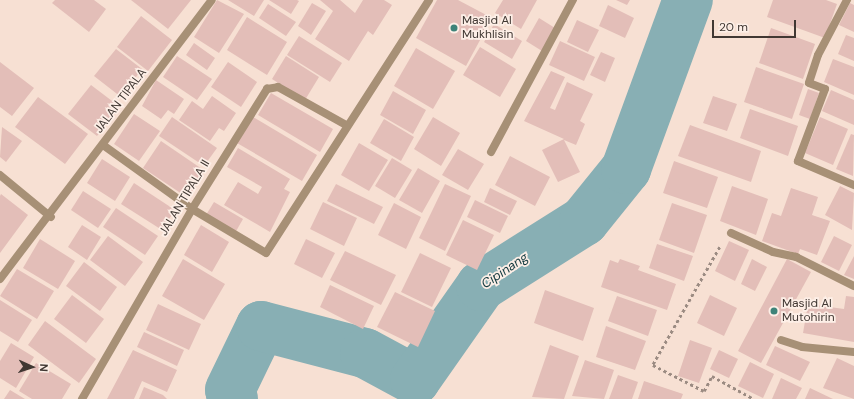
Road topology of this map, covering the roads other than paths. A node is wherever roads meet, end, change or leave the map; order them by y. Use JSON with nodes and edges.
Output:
{"nodes":[{"id":1,"x":212,"y":0,"type":"edge"},
{"id":2,"x":429,"y":0,"type":"edge"},
{"id":3,"x":574,"y":0,"type":"edge"},
{"id":4,"x":847,"y":0,"type":"edge"},
{"id":5,"x":346,"y":125,"type":"junction"},
{"id":6,"x":103,"y":145,"type":"junction"},
{"id":7,"x":491,"y":152,"type":"dead end"},
{"id":8,"x":0,"y":175,"type":"edge"},
{"id":9,"x":854,"y":185,"type":"edge"},
{"id":10,"x":192,"y":209,"type":"junction"},
{"id":11,"x":51,"y":217,"type":"junction"},
{"id":12,"x":731,"y":233,"type":"road end"},
{"id":13,"x":0,"y":279,"type":"edge"},
{"id":14,"x":854,"y":286,"type":"edge"},
{"id":15,"x":781,"y":340,"type":"dead end"},
{"id":16,"x":854,"y":352,"type":"edge"},
{"id":17,"x":82,"y":399,"type":"edge"}],
"edges":[{"from":1,"to":6,"type":"street","name":"JALAN TIPALA"},
{"from":2,"to":5,"type":"street"},
{"from":3,"to":7,"type":"street"},
{"from":4,"to":9,"type":"street"},
{"from":5,"to":10,"type":"street","name":"JALAN TIPALA II"},
{"from":5,"to":10,"type":"street"},
{"from":6,"to":10,"type":"street"},
{"from":6,"to":11,"type":"street","name":"JALAN TIPALA"},
{"from":8,"to":11,"type":"street"},
{"from":10,"to":17,"type":"street","name":"JALAN TIPALA II"},
{"from":11,"to":13,"type":"street","name":"JALAN TIPALA"},
{"from":12,"to":14,"type":"street"},
{"from":15,"to":16,"type":"street"}]}
